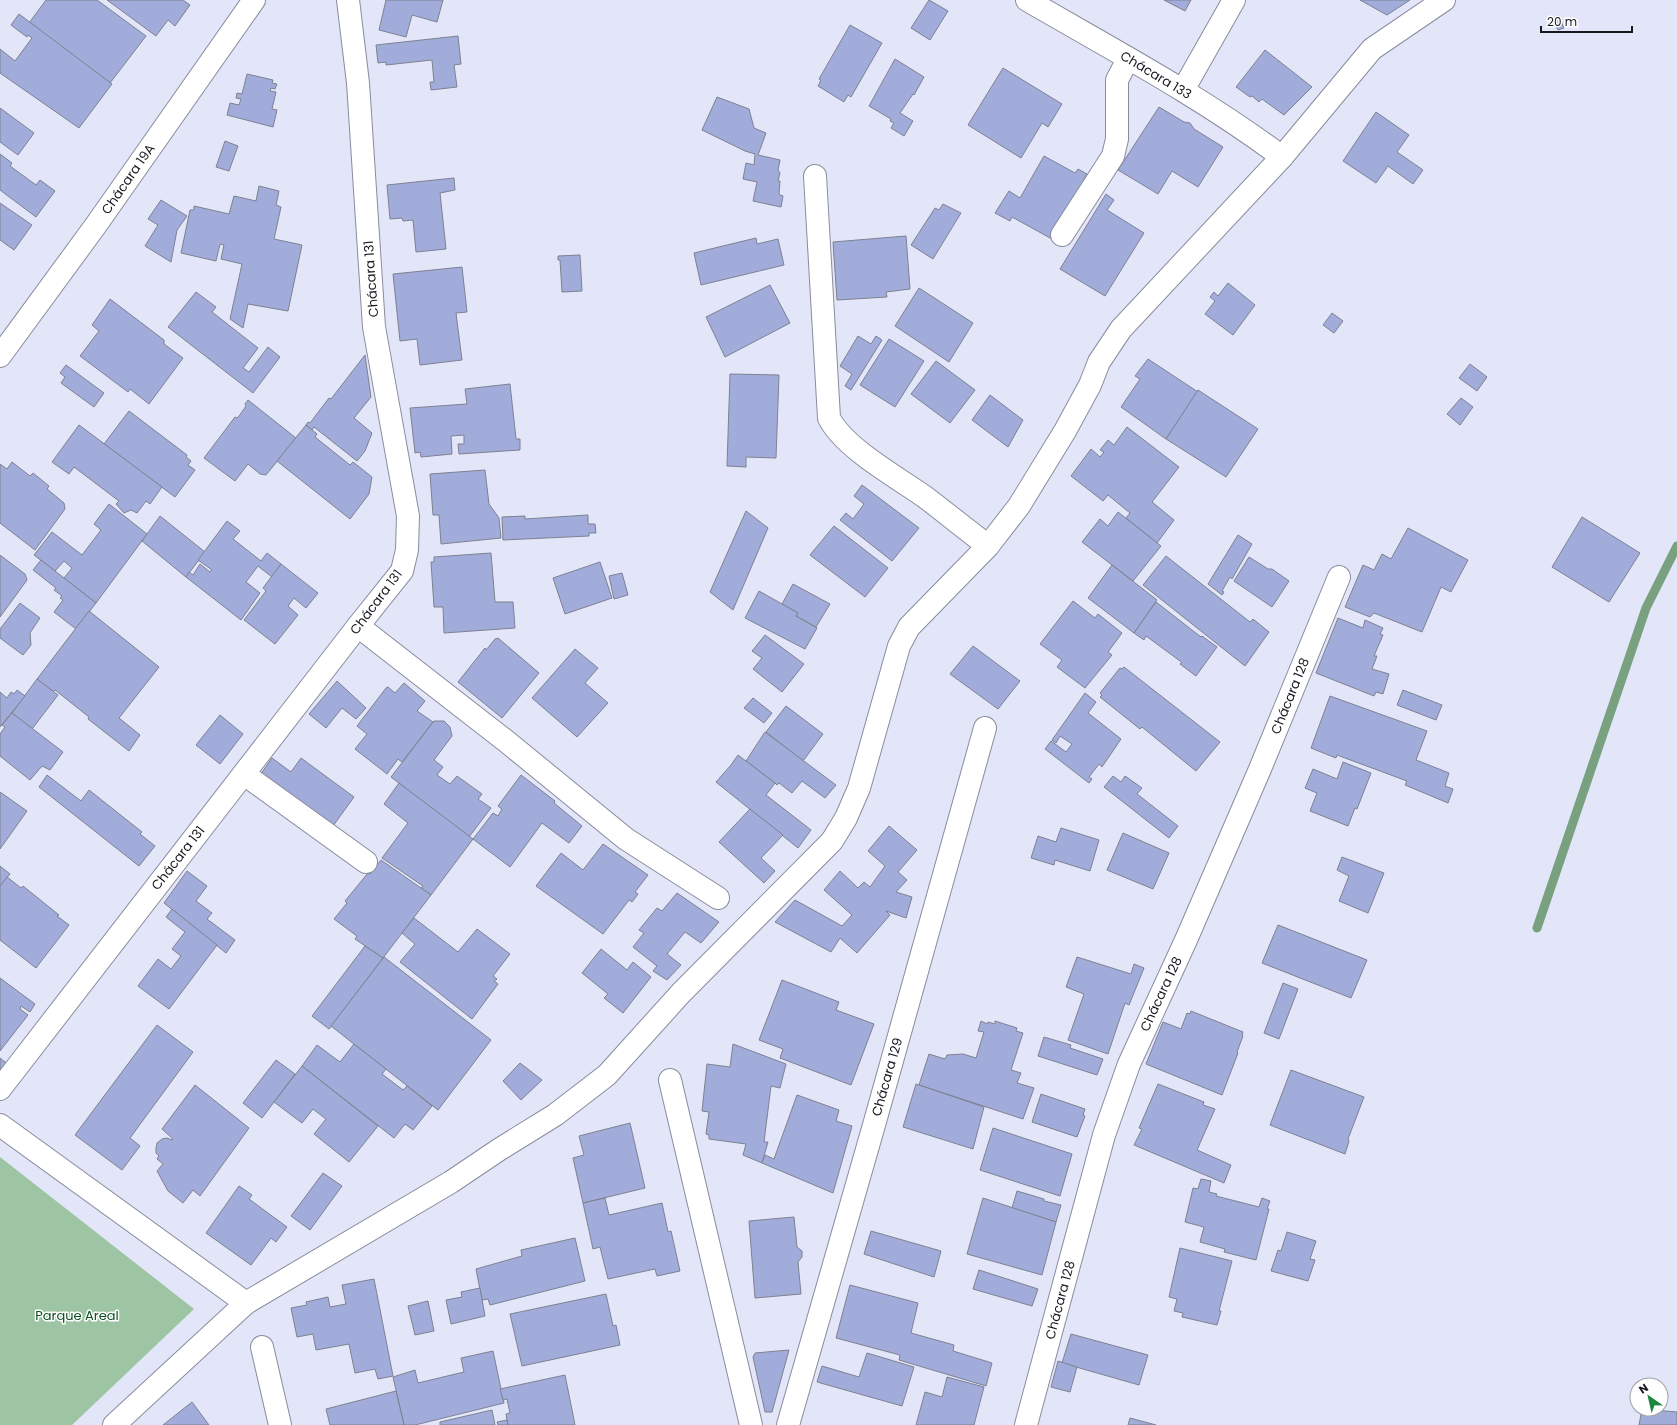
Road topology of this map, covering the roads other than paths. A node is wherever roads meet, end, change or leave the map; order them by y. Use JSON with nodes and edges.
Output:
{"nodes":[{"id":1,"x":254,"y":0,"type":"edge"},
{"id":2,"x":348,"y":0,"type":"edge"},
{"id":3,"x":1027,"y":0,"type":"edge"},
{"id":4,"x":1234,"y":0,"type":"edge"},
{"id":5,"x":1444,"y":0,"type":"edge"},
{"id":6,"x":1128,"y":59,"type":"junction"},
{"id":7,"x":1183,"y":90,"type":"junction"},
{"id":8,"x":1282,"y":157,"type":"junction"},
{"id":9,"x":815,"y":176,"type":"dead end"},
{"id":10,"x":1062,"y":235,"type":"dead end"},
{"id":11,"x":0,"y":356,"type":"edge"},
{"id":12,"x":988,"y":546,"type":"junction"},
{"id":13,"x":1339,"y":577,"type":"dead end"},
{"id":14,"x":358,"y":626,"type":"junction"},
{"id":15,"x":985,"y":728,"type":"dead end"},
{"id":16,"x":244,"y":774,"type":"junction"},
{"id":17,"x":366,"y":862,"type":"dead end"},
{"id":18,"x":718,"y":898,"type":"dead end"},
{"id":19,"x":670,"y":1080,"type":"dead end"},
{"id":20,"x":0,"y":1089,"type":"edge"},
{"id":21,"x":0,"y":1125,"type":"edge"},
{"id":22,"x":246,"y":1303,"type":"junction"},
{"id":23,"x":262,"y":1347,"type":"dead end"},
{"id":24,"x":114,"y":1425,"type":"edge"},
{"id":25,"x":280,"y":1425,"type":"edge"},
{"id":26,"x":751,"y":1425,"type":"edge"},
{"id":27,"x":788,"y":1425,"type":"edge"},
{"id":28,"x":1026,"y":1425,"type":"edge"}],
"edges":[{"from":1,"to":11,"type":"street","name":"Chácara 19A"},
{"from":2,"to":14,"type":"street","name":"Chácara 131"},
{"from":3,"to":6,"type":"street","name":"Chácara 133"},
{"from":4,"to":7,"type":"street"},
{"from":5,"to":8,"type":"street"},
{"from":6,"to":7,"type":"street","name":"Chácara 133"},
{"from":6,"to":10,"type":"street"},
{"from":7,"to":8,"type":"street","name":"Chácara 133"},
{"from":8,"to":12,"type":"street"},
{"from":9,"to":12,"type":"street"},
{"from":12,"to":22,"type":"street"},
{"from":13,"to":28,"type":"street","name":"Chácara 128"},
{"from":14,"to":16,"type":"street","name":"Chácara 131"},
{"from":14,"to":18,"type":"street"},
{"from":15,"to":27,"type":"street","name":"Chácara 129"},
{"from":16,"to":17,"type":"street"},
{"from":16,"to":20,"type":"street","name":"Chácara 131"},
{"from":19,"to":26,"type":"street"},
{"from":21,"to":22,"type":"street"},
{"from":22,"to":24,"type":"street"},
{"from":23,"to":25,"type":"street"}]}
